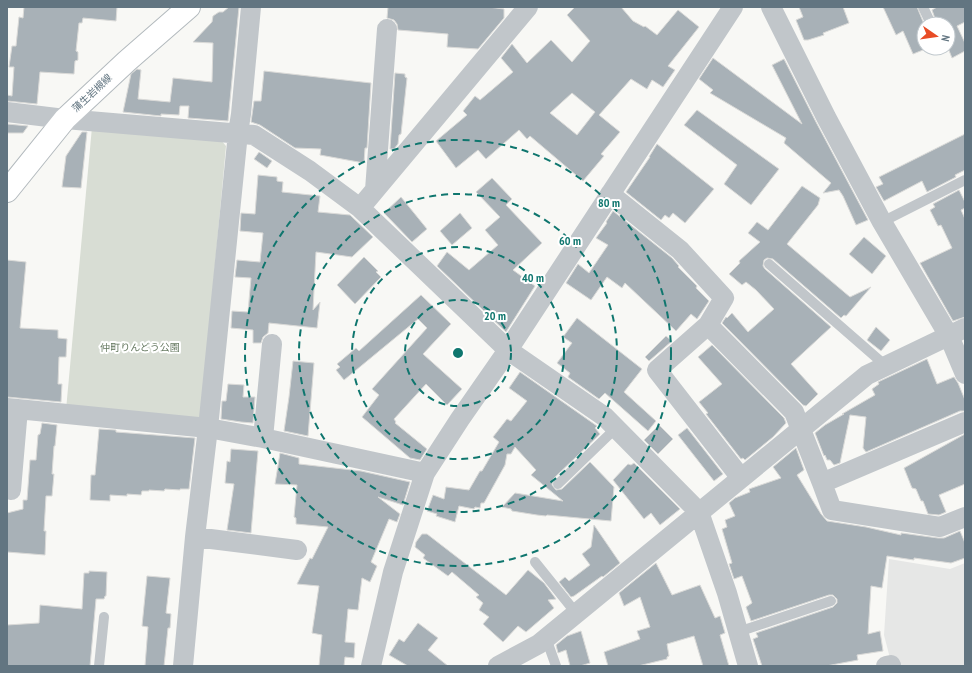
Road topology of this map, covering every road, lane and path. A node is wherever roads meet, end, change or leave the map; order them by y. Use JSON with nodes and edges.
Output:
{"nodes":[{"id":1,"x":189,"y":7,"type":"edge"},
{"id":2,"x":251,"y":7,"type":"edge"},
{"id":3,"x":528,"y":7,"type":"edge"},
{"id":4,"x":733,"y":7,"type":"edge"},
{"id":5,"x":770,"y":7,"type":"edge"},
{"id":6,"x":387,"y":29,"type":"dead end"},
{"id":7,"x":7,"y":112,"type":"edge"},
{"id":8,"x":65,"y":119,"type":"junction"},
{"id":9,"x":238,"y":133,"type":"junction"},
{"id":10,"x":965,"y":180,"type":"edge"},
{"id":11,"x":375,"y":190,"type":"junction"},
{"id":12,"x":7,"y":191,"type":"edge"},
{"id":13,"x":610,"y":194,"type":"junction"},
{"id":14,"x":360,"y":208,"type":"junction"},
{"id":15,"x":882,"y":222,"type":"junction"},
{"id":16,"x":769,"y":264,"type":"dead end"},
{"id":17,"x":708,"y":326,"type":"junction"},
{"id":18,"x":957,"y":332,"type":"edge"},
{"id":19,"x":272,"y":344,"type":"dead end"},
{"id":20,"x":508,"y":350,"type":"junction"},
{"id":21,"x":886,"y":366,"type":"junction"},
{"id":22,"x":965,"y":374,"type":"edge"},
{"id":23,"x":12,"y":408,"type":"edge"},
{"id":24,"x":965,"y":422,"type":"edge"},
{"id":25,"x":208,"y":428,"type":"junction"},
{"id":26,"x":616,"y":428,"type":"junction"},
{"id":27,"x":800,"y":429,"type":"junction"},
{"id":28,"x":263,"y":438,"type":"junction"},
{"id":29,"x":425,"y":473,"type":"junction"},
{"id":30,"x":741,"y":478,"type":"junction"},
{"id":31,"x":822,"y":482,"type":"junction"},
{"id":32,"x":558,"y":484,"type":"dead end"},
{"id":33,"x":12,"y":490,"type":"dead end"},
{"id":34,"x":699,"y":512,"type":"junction"},
{"id":35,"x":965,"y":517,"type":"edge"},
{"id":36,"x":195,"y":537,"type":"junction"},
{"id":37,"x":297,"y":550,"type":"dead end"},
{"id":38,"x":535,"y":562,"type":"dead end"},
{"id":39,"x":831,"y":602,"type":"dead end"},
{"id":40,"x":576,"y":613,"type":"junction"},
{"id":41,"x":104,"y":617,"type":"dead end"},
{"id":42,"x":738,"y":632,"type":"junction"},
{"id":43,"x":546,"y":638,"type":"junction"},
{"id":44,"x":99,"y":666,"type":"edge"},
{"id":45,"x":183,"y":666,"type":"edge"},
{"id":46,"x":371,"y":666,"type":"edge"},
{"id":47,"x":498,"y":666,"type":"edge"},
{"id":48,"x":556,"y":666,"type":"edge"},
{"id":49,"x":748,"y":666,"type":"edge"}],
"edges":[{"from":1,"to":8,"type":"main road","name":"蒲生岩槻線"},
{"from":2,"to":9,"type":"street"},
{"from":3,"to":11,"type":"street"},
{"from":4,"to":13,"type":"street"},
{"from":5,"to":15,"type":"street"},
{"from":6,"to":11,"type":"street"},
{"from":7,"to":8,"type":"street"},
{"from":8,"to":9,"type":"street"},
{"from":8,"to":12,"type":"main road","name":"蒲生岩槻線"},
{"from":9,"to":14,"type":"street"},
{"from":9,"to":25,"type":"street"},
{"from":10,"to":15,"type":"lane"},
{"from":11,"to":14,"type":"street"},
{"from":13,"to":17,"type":"street"},
{"from":13,"to":20,"type":"street"},
{"from":14,"to":20,"type":"street"},
{"from":15,"to":18,"type":"street"},
{"from":16,"to":21,"type":"lane"},
{"from":17,"to":27,"type":"street"},
{"from":17,"to":30,"type":"street"},
{"from":18,"to":21,"type":"street"},
{"from":18,"to":22,"type":"street"},
{"from":19,"to":28,"type":"street"},
{"from":20,"to":26,"type":"street"},
{"from":20,"to":29,"type":"street"},
{"from":21,"to":27,"type":"street"},
{"from":23,"to":25,"type":"street"},
{"from":23,"to":33,"type":"street"},
{"from":24,"to":31,"type":"street"},
{"from":25,"to":28,"type":"street"},
{"from":25,"to":36,"type":"street"},
{"from":26,"to":32,"type":"lane"},
{"from":26,"to":34,"type":"street"},
{"from":27,"to":30,"type":"street"},
{"from":27,"to":31,"type":"street"},
{"from":28,"to":29,"type":"street"},
{"from":29,"to":46,"type":"street"},
{"from":30,"to":34,"type":"street"},
{"from":31,"to":35,"type":"street"},
{"from":34,"to":40,"type":"street"},
{"from":34,"to":42,"type":"street"},
{"from":36,"to":37,"type":"street"},
{"from":36,"to":45,"type":"street"},
{"from":38,"to":40,"type":"lane"},
{"from":39,"to":42,"type":"lane"},
{"from":40,"to":43,"type":"street"},
{"from":41,"to":44,"type":"lane"},
{"from":42,"to":49,"type":"street"},
{"from":43,"to":47,"type":"street"},
{"from":43,"to":48,"type":"lane"}]}
